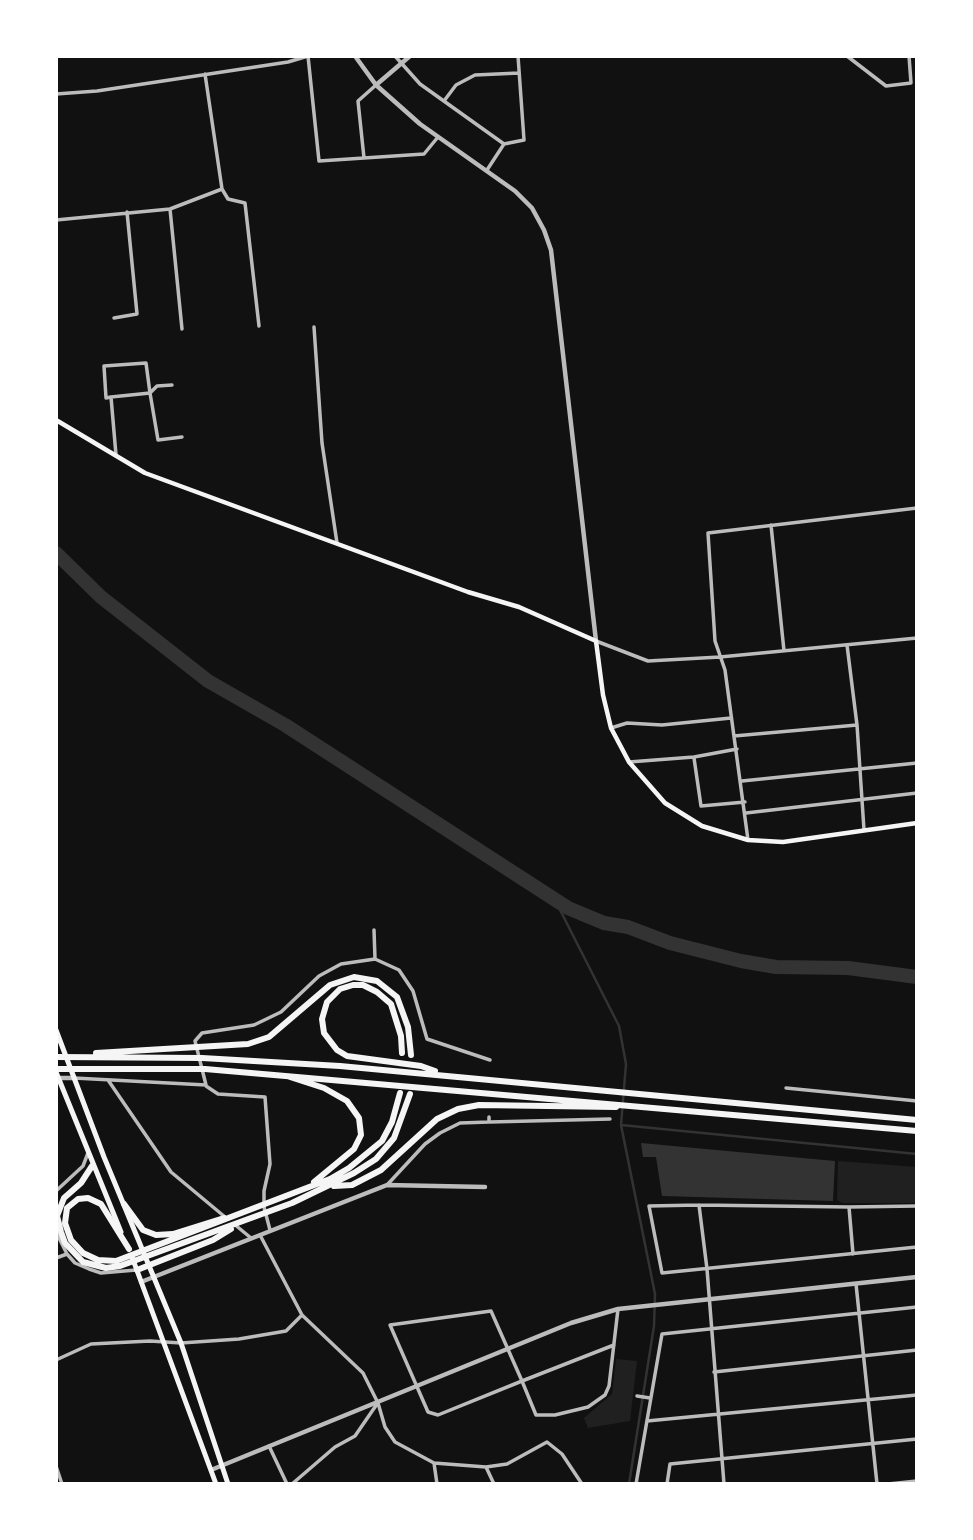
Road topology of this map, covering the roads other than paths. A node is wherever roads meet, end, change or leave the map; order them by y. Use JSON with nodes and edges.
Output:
{"nodes":[{"id":1,"x":288,"y":56,"type":"edge"},
{"id":2,"x":308,"y":56,"type":"edge"},
{"id":3,"x":355,"y":56,"type":"edge"},
{"id":4,"x":395,"y":56,"type":"edge"},
{"id":5,"x":410,"y":56,"type":"edge"},
{"id":6,"x":518,"y":56,"type":"edge"},
{"id":7,"x":847,"y":56,"type":"edge"},
{"id":8,"x":909,"y":56,"type":"edge"},
{"id":9,"x":288,"y":62,"type":"junction"},
{"id":10,"x":401,"y":63,"type":"junction"},
{"id":11,"x":519,"y":73,"type":"junction"},
{"id":12,"x":205,"y":74,"type":"junction"},
{"id":13,"x":376,"y":85,"type":"junction"},
{"id":14,"x":56,"y":94,"type":"edge"},
{"id":15,"x":444,"y":101,"type":"junction"},
{"id":16,"x":438,"y":136,"type":"junction"},
{"id":17,"x":504,"y":144,"type":"junction"},
{"id":18,"x":364,"y":158,"type":"junction"},
{"id":19,"x":486,"y":170,"type":"junction"},
{"id":20,"x":222,"y":188,"type":"junction"},
{"id":21,"x":170,"y":209,"type":"junction"},
{"id":22,"x":127,"y":212,"type":"junction"},
{"id":23,"x":56,"y":220,"type":"edge"},
{"id":24,"x":114,"y":318,"type":"dead end"},
{"id":25,"x":259,"y":326,"type":"dead end"},
{"id":26,"x":314,"y":327,"type":"dead end"},
{"id":27,"x":182,"y":329,"type":"dead end"},
{"id":28,"x":172,"y":385,"type":"dead end"},
{"id":29,"x":917,"y":387,"type":"edge"},
{"id":30,"x":150,"y":393,"type":"junction"},
{"id":31,"x":111,"y":397,"type":"junction"},
{"id":32,"x":917,"y":408,"type":"edge"},
{"id":33,"x":56,"y":420,"type":"edge"},
{"id":34,"x":182,"y":437,"type":"dead end"},
{"id":35,"x":116,"y":457,"type":"junction"},
{"id":36,"x":917,"y":508,"type":"edge"},
{"id":37,"x":771,"y":525,"type":"junction"},
{"id":38,"x":337,"y":543,"type":"junction"},
{"id":39,"x":917,"y":638,"type":"edge"},
{"id":40,"x":596,"y":641,"type":"junction"},
{"id":41,"x":847,"y":645,"type":"junction"},
{"id":42,"x":784,"y":651,"type":"junction"},
{"id":43,"x":720,"y":657,"type":"junction"},
{"id":44,"x":731,"y":718,"type":"junction"},
{"id":45,"x":857,"y":725,"type":"junction"},
{"id":46,"x":611,"y":729,"type":"junction"},
{"id":47,"x":734,"y":736,"type":"junction"},
{"id":48,"x":737,"y":749,"type":"junction"},
{"id":49,"x":694,"y":757,"type":"junction"},
{"id":50,"x":629,"y":762,"type":"junction"},
{"id":51,"x":917,"y":763,"type":"edge"},
{"id":52,"x":860,"y":769,"type":"junction"},
{"id":53,"x":742,"y":781,"type":"junction"},
{"id":54,"x":917,"y":793,"type":"edge"},
{"id":55,"x":861,"y":800,"type":"junction"},
{"id":56,"x":744,"y":802,"type":"junction"},
{"id":57,"x":746,"y":813,"type":"junction"},
{"id":58,"x":917,"y":823,"type":"edge"},
{"id":59,"x":864,"y":832,"type":"junction"},
{"id":60,"x":748,"y":840,"type":"junction"},
{"id":61,"x":374,"y":930,"type":"dead end"},
{"id":62,"x":375,"y":959,"type":"junction"},
{"id":63,"x":56,"y":1030,"type":"edge"},
{"id":64,"x":402,"y":1053,"type":"dead end"},
{"id":65,"x":411,"y":1055,"type":"dead end"},
{"id":66,"x":57,"y":1057,"type":"edge"},
{"id":67,"x":490,"y":1060,"type":"dead end"},
{"id":68,"x":57,"y":1074,"type":"edge"},
{"id":69,"x":444,"y":1075,"type":"junction"},
{"id":70,"x":288,"y":1076,"type":"junction"},
{"id":71,"x":74,"y":1078,"type":"junction"},
{"id":72,"x":107,"y":1079,"type":"junction"},
{"id":73,"x":205,"y":1085,"type":"junction"},
{"id":74,"x":786,"y":1088,"type":"dead end"},
{"id":75,"x":400,"y":1093,"type":"dead end"},
{"id":76,"x":410,"y":1094,"type":"dead end"},
{"id":77,"x":917,"y":1101,"type":"edge"},
{"id":78,"x":598,"y":1104,"type":"junction"},
{"id":79,"x":610,"y":1119,"type":"dead end"},
{"id":80,"x":917,"y":1120,"type":"edge"},
{"id":81,"x":917,"y":1131,"type":"edge"},
{"id":82,"x":88,"y":1153,"type":"junction"},
{"id":83,"x":92,"y":1166,"type":"junction"},
{"id":84,"x":387,"y":1185,"type":"junction"},
{"id":85,"x":309,"y":1186,"type":"junction"},
{"id":86,"x":332,"y":1186,"type":"junction"},
{"id":87,"x":485,"y":1187,"type":"dead end"},
{"id":88,"x":56,"y":1191,"type":"edge"},
{"id":89,"x":124,"y":1204,"type":"junction"},
{"id":90,"x":699,"y":1205,"type":"junction"},
{"id":91,"x":917,"y":1206,"type":"edge"},
{"id":92,"x":849,"y":1207,"type":"junction"},
{"id":93,"x":232,"y":1217,"type":"junction"},
{"id":94,"x":245,"y":1221,"type":"junction"},
{"id":95,"x":270,"y":1230,"type":"junction"},
{"id":96,"x":56,"y":1233,"type":"edge"},
{"id":97,"x":260,"y":1234,"type":"junction"},
{"id":98,"x":251,"y":1238,"type":"junction"},
{"id":99,"x":917,"y":1247,"type":"edge"},
{"id":100,"x":129,"y":1249,"type":"junction"},
{"id":101,"x":67,"y":1254,"type":"junction"},
{"id":102,"x":853,"y":1254,"type":"junction"},
{"id":103,"x":56,"y":1258,"type":"edge"},
{"id":104,"x":118,"y":1264,"type":"junction"},
{"id":105,"x":149,"y":1265,"type":"junction"},
{"id":106,"x":137,"y":1269,"type":"junction"},
{"id":107,"x":708,"y":1269,"type":"junction"},
{"id":108,"x":153,"y":1276,"type":"junction"},
{"id":109,"x":917,"y":1277,"type":"edge"},
{"id":110,"x":141,"y":1282,"type":"junction"},
{"id":111,"x":856,"y":1282,"type":"junction"},
{"id":112,"x":709,"y":1299,"type":"junction"},
{"id":113,"x":917,"y":1307,"type":"edge"},
{"id":114,"x":618,"y":1309,"type":"junction"},
{"id":115,"x":860,"y":1313,"type":"junction"},
{"id":116,"x":302,"y":1315,"type":"junction"},
{"id":117,"x":711,"y":1328,"type":"junction"},
{"id":118,"x":165,"y":1342,"type":"junction"},
{"id":119,"x":181,"y":1343,"type":"junction"},
{"id":120,"x":614,"y":1345,"type":"junction"},
{"id":121,"x":507,"y":1349,"type":"junction"},
{"id":122,"x":917,"y":1350,"type":"edge"},
{"id":123,"x":864,"y":1355,"type":"junction"},
{"id":124,"x":56,"y":1360,"type":"edge"},
{"id":125,"x":714,"y":1371,"type":"junction"},
{"id":126,"x":522,"y":1381,"type":"junction"},
{"id":127,"x":416,"y":1387,"type":"junction"},
{"id":128,"x":917,"y":1395,"type":"edge"},
{"id":129,"x":637,"y":1396,"type":"dead end"},
{"id":130,"x":650,"y":1398,"type":"junction"},
{"id":131,"x":868,"y":1400,"type":"junction"},
{"id":132,"x":378,"y":1403,"type":"junction"},
{"id":133,"x":716,"y":1415,"type":"junction"},
{"id":134,"x":646,"y":1421,"type":"junction"},
{"id":135,"x":917,"y":1439,"type":"edge"},
{"id":136,"x":873,"y":1444,"type":"junction"},
{"id":137,"x":269,"y":1446,"type":"junction"},
{"id":138,"x":721,"y":1459,"type":"junction"},
{"id":139,"x":434,"y":1463,"type":"junction"},
{"id":140,"x":56,"y":1466,"type":"edge"},
{"id":141,"x":221,"y":1466,"type":"junction"},
{"id":142,"x":486,"y":1467,"type":"junction"},
{"id":143,"x":211,"y":1469,"type":"junction"},
{"id":144,"x":917,"y":1481,"type":"edge"},
{"id":145,"x":62,"y":1484,"type":"edge"},
{"id":146,"x":216,"y":1484,"type":"edge"},
{"id":147,"x":228,"y":1484,"type":"edge"},
{"id":148,"x":290,"y":1484,"type":"edge"},
{"id":149,"x":437,"y":1484,"type":"edge"},
{"id":150,"x":494,"y":1484,"type":"edge"},
{"id":151,"x":582,"y":1484,"type":"edge"},
{"id":152,"x":636,"y":1484,"type":"edge"},
{"id":153,"x":667,"y":1484,"type":"edge"},
{"id":154,"x":724,"y":1484,"type":"edge"},
{"id":155,"x":877,"y":1484,"type":"edge"},
{"id":156,"x":888,"y":1484,"type":"edge"}],
"edges":[{"from":1,"to":9,"type":"street"},
{"from":2,"to":9,"type":"street"},
{"from":2,"to":18,"type":"street"},
{"from":3,"to":13,"type":"street"},
{"from":4,"to":10,"type":"street"},
{"from":5,"to":10,"type":"street"},
{"from":6,"to":11,"type":"street"},
{"from":7,"to":8,"type":"street"},
{"from":9,"to":12,"type":"street"},
{"from":10,"to":13,"type":"street"},
{"from":10,"to":15,"type":"street"},
{"from":11,"to":15,"type":"street"},
{"from":11,"to":17,"type":"street"},
{"from":12,"to":14,"type":"street"},
{"from":12,"to":20,"type":"street"},
{"from":13,"to":16,"type":"street"},
{"from":13,"to":18,"type":"street"},
{"from":15,"to":17,"type":"street"},
{"from":16,"to":18,"type":"street"},
{"from":16,"to":19,"type":"street"},
{"from":17,"to":19,"type":"street"},
{"from":19,"to":40,"type":"street"},
{"from":20,"to":21,"type":"street"},
{"from":20,"to":25,"type":"street"},
{"from":21,"to":22,"type":"street"},
{"from":21,"to":27,"type":"street"},
{"from":22,"to":23,"type":"street"},
{"from":22,"to":24,"type":"street"},
{"from":26,"to":38,"type":"street"},
{"from":28,"to":30,"type":"street"},
{"from":29,"to":32,"type":"street"},
{"from":30,"to":31,"type":"street"},
{"from":30,"to":31,"type":"street"},
{"from":30,"to":34,"type":"street"},
{"from":31,"to":35,"type":"street"},
{"from":33,"to":35,"type":"main road"},
{"from":35,"to":38,"type":"main road"},
{"from":36,"to":37,"type":"street"},
{"from":37,"to":42,"type":"street"},
{"from":37,"to":43,"type":"street"},
{"from":38,"to":40,"type":"main road"},
{"from":39,"to":41,"type":"street"},
{"from":40,"to":43,"type":"street"},
{"from":40,"to":46,"type":"main road"},
{"from":41,"to":42,"type":"street"},
{"from":41,"to":45,"type":"street"},
{"from":42,"to":43,"type":"street"},
{"from":43,"to":44,"type":"street"},
{"from":44,"to":46,"type":"street"},
{"from":44,"to":47,"type":"street"},
{"from":45,"to":47,"type":"street"},
{"from":45,"to":52,"type":"street"},
{"from":46,"to":50,"type":"main road"},
{"from":47,"to":48,"type":"street"},
{"from":48,"to":49,"type":"street"},
{"from":48,"to":53,"type":"street"},
{"from":49,"to":50,"type":"street"},
{"from":49,"to":56,"type":"street"},
{"from":50,"to":60,"type":"main road"},
{"from":51,"to":52,"type":"street"},
{"from":52,"to":53,"type":"street"},
{"from":52,"to":55,"type":"street"},
{"from":53,"to":56,"type":"street"},
{"from":54,"to":55,"type":"street"},
{"from":55,"to":57,"type":"street"},
{"from":55,"to":59,"type":"street"},
{"from":56,"to":57,"type":"street"},
{"from":57,"to":60,"type":"street"},
{"from":58,"to":59,"type":"main road"},
{"from":59,"to":60,"type":"main road"},
{"from":61,"to":62,"type":"street"},
{"from":62,"to":67,"type":"street"},
{"from":62,"to":73,"type":"street"},
{"from":63,"to":71,"type":"highway"},
{"from":64,"to":69,"type":"highway"},
{"from":65,"to":66,"type":"highway"},
{"from":66,"to":69,"type":"highway"},
{"from":68,"to":70,"type":"highway"},
{"from":68,"to":71,"type":"street"},
{"from":68,"to":82,"type":"highway"},
{"from":69,"to":80,"type":"highway"},
{"from":70,"to":78,"type":"highway"},
{"from":70,"to":85,"type":"highway"},
{"from":71,"to":72,"type":"street"},
{"from":71,"to":89,"type":"highway"},
{"from":72,"to":73,"type":"street"},
{"from":72,"to":98,"type":"street"},
{"from":73,"to":95,"type":"street"},
{"from":74,"to":77,"type":"street"},
{"from":75,"to":85,"type":"highway"},
{"from":76,"to":86,"type":"highway"},
{"from":78,"to":81,"type":"highway"},
{"from":78,"to":86,"type":"highway"},
{"from":79,"to":84,"type":"street"},
{"from":82,"to":83,"type":"highway"},
{"from":82,"to":88,"type":"street"},
{"from":83,"to":100,"type":"highway"},
{"from":83,"to":104,"type":"highway"},
{"from":84,"to":87,"type":"street"},
{"from":84,"to":95,"type":"street"},
{"from":85,"to":93,"type":"highway"},
{"from":86,"to":94,"type":"highway"},
{"from":89,"to":93,"type":"highway"},
{"from":89,"to":105,"type":"highway"},
{"from":90,"to":92,"type":"street"},
{"from":90,"to":107,"type":"street"},
{"from":90,"to":107,"type":"street"},
{"from":91,"to":92,"type":"street"},
{"from":92,"to":102,"type":"street"},
{"from":93,"to":104,"type":"highway"},
{"from":94,"to":104,"type":"highway"},
{"from":94,"to":105,"type":"highway"},
{"from":95,"to":97,"type":"street"},
{"from":96,"to":101,"type":"street"},
{"from":97,"to":98,"type":"street"},
{"from":97,"to":116,"type":"street"},
{"from":98,"to":108,"type":"street"},
{"from":99,"to":102,"type":"street"},
{"from":100,"to":104,"type":"highway"},
{"from":100,"to":106,"type":"highway"},
{"from":101,"to":103,"type":"street"},
{"from":101,"to":106,"type":"street"},
{"from":102,"to":107,"type":"street"},
{"from":105,"to":106,"type":"highway"},
{"from":105,"to":108,"type":"highway"},
{"from":106,"to":110,"type":"highway"},
{"from":107,"to":112,"type":"street"},
{"from":108,"to":110,"type":"street"},
{"from":108,"to":119,"type":"highway"},
{"from":109,"to":111,"type":"street"},
{"from":110,"to":118,"type":"highway"},
{"from":111,"to":112,"type":"street"},
{"from":111,"to":115,"type":"street"},
{"from":112,"to":114,"type":"street"},
{"from":112,"to":117,"type":"street"},
{"from":113,"to":115,"type":"street"},
{"from":114,"to":120,"type":"street"},
{"from":114,"to":121,"type":"street"},
{"from":115,"to":117,"type":"street"},
{"from":115,"to":123,"type":"street"},
{"from":116,"to":119,"type":"street"},
{"from":116,"to":132,"type":"street"},
{"from":117,"to":125,"type":"street"},
{"from":117,"to":130,"type":"street"},
{"from":118,"to":119,"type":"street"},
{"from":118,"to":124,"type":"street"},
{"from":118,"to":143,"type":"highway"},
{"from":119,"to":141,"type":"highway"},
{"from":120,"to":126,"type":"street"},
{"from":120,"to":126,"type":"street"},
{"from":121,"to":126,"type":"street"},
{"from":121,"to":127,"type":"street"},
{"from":121,"to":127,"type":"street"},
{"from":122,"to":123,"type":"street"},
{"from":123,"to":125,"type":"street"},
{"from":123,"to":131,"type":"street"},
{"from":125,"to":133,"type":"street"},
{"from":126,"to":127,"type":"street"},
{"from":127,"to":132,"type":"street"},
{"from":128,"to":131,"type":"street"},
{"from":129,"to":130,"type":"street"},
{"from":130,"to":134,"type":"street"},
{"from":131,"to":133,"type":"street"},
{"from":131,"to":136,"type":"street"},
{"from":132,"to":137,"type":"street"},
{"from":132,"to":139,"type":"street"},
{"from":132,"to":148,"type":"street"},
{"from":133,"to":134,"type":"street"},
{"from":133,"to":138,"type":"street"},
{"from":134,"to":152,"type":"street"},
{"from":135,"to":136,"type":"street"},
{"from":136,"to":138,"type":"street"},
{"from":136,"to":155,"type":"street"},
{"from":137,"to":141,"type":"street"},
{"from":137,"to":148,"type":"street"},
{"from":138,"to":153,"type":"street"},
{"from":138,"to":154,"type":"street"},
{"from":139,"to":142,"type":"street"},
{"from":139,"to":149,"type":"street"},
{"from":140,"to":145,"type":"street"},
{"from":141,"to":143,"type":"street"},
{"from":141,"to":147,"type":"highway"},
{"from":142,"to":150,"type":"street"},
{"from":142,"to":151,"type":"street"},
{"from":143,"to":146,"type":"highway"},
{"from":144,"to":156,"type":"street"}]}
